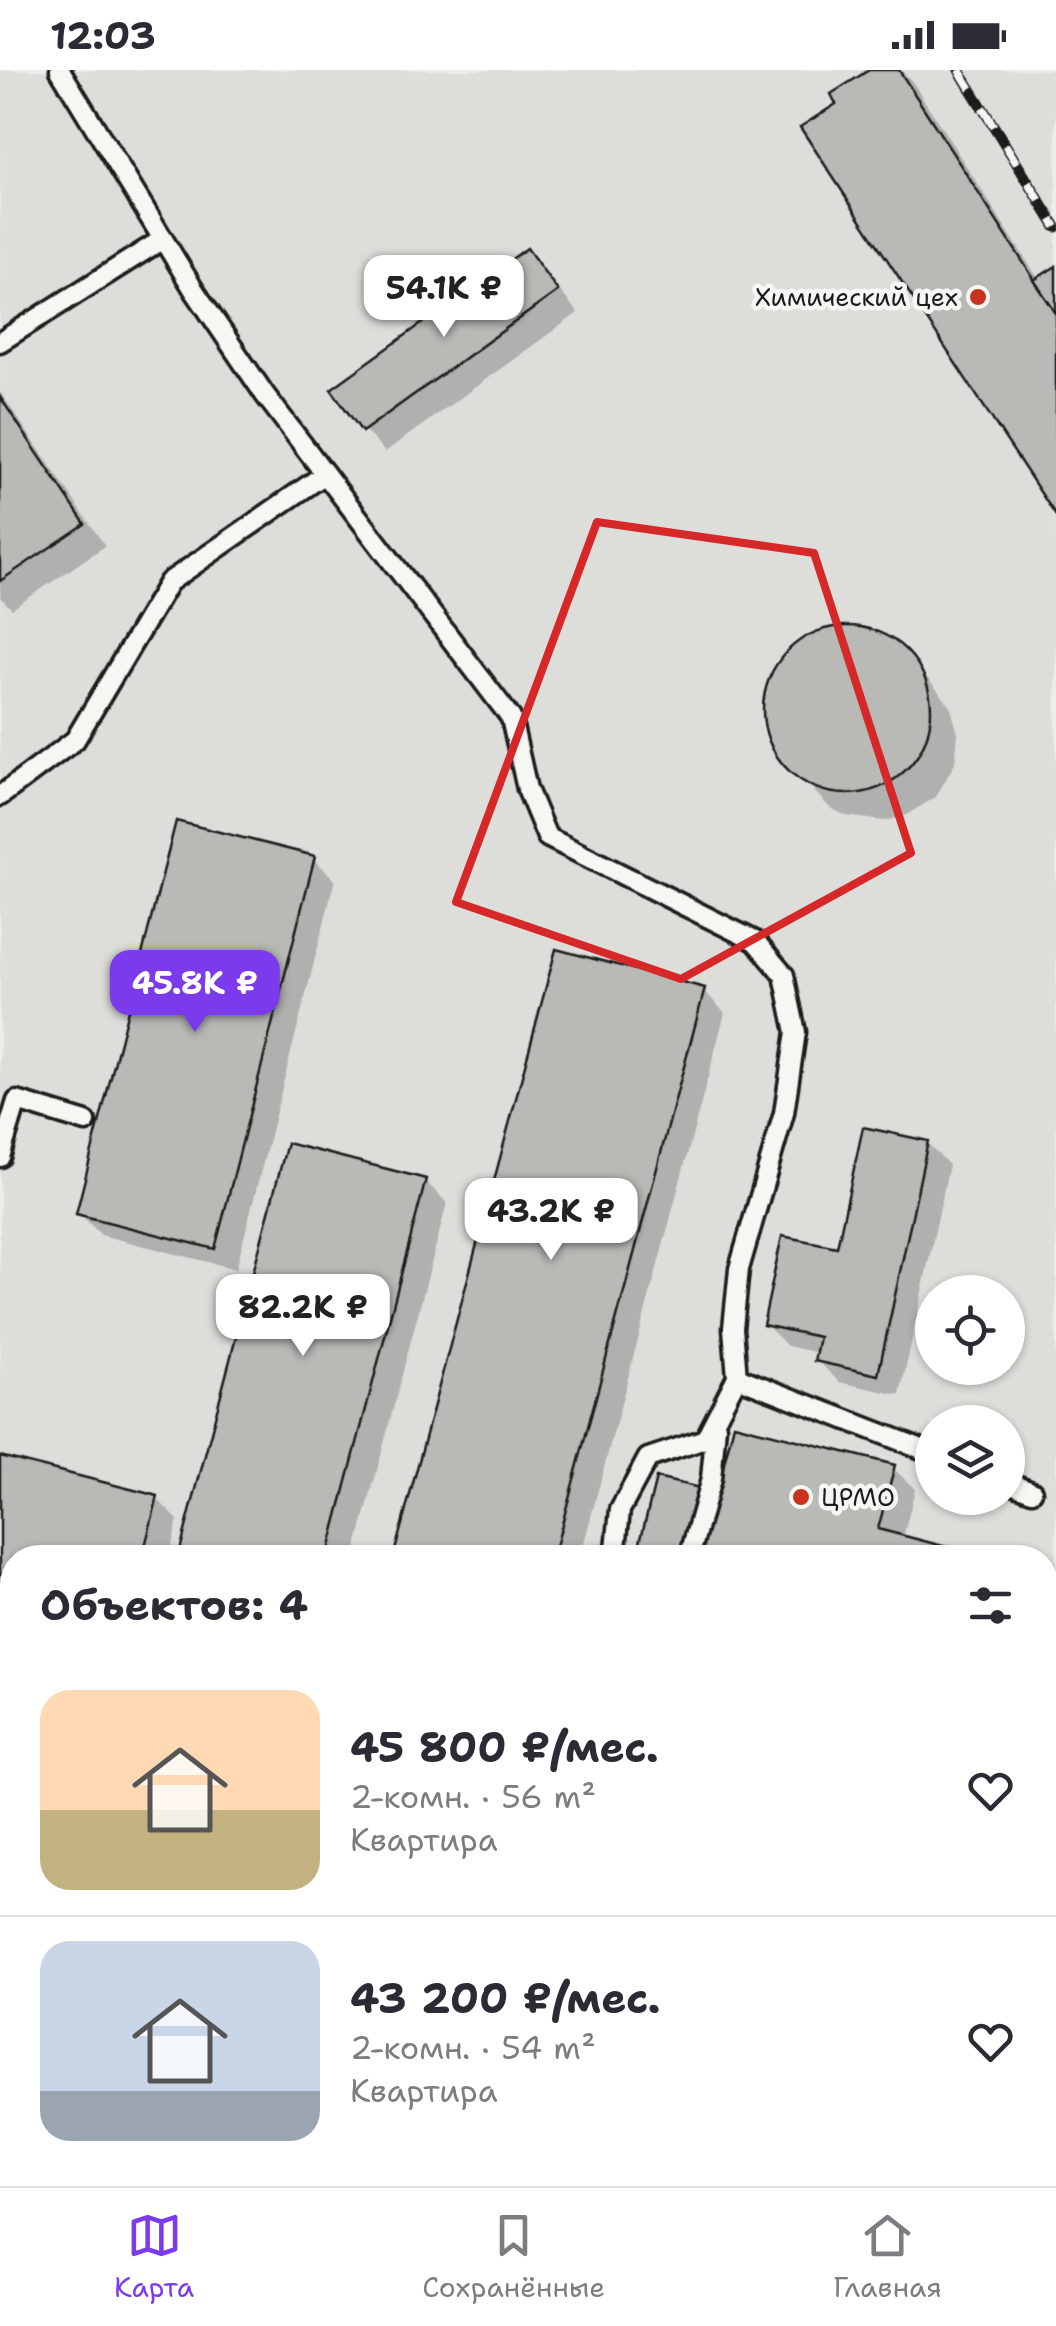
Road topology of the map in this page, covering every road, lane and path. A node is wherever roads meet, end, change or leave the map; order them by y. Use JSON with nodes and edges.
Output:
{"nodes":[{"id":1,"x":60,"y":70,"type":"edge"},
{"id":2,"x":162,"y":239,"type":"junction"},
{"id":3,"x":0,"y":342,"type":"edge"},
{"id":4,"x":325,"y":474,"type":"junction"},
{"id":5,"x":0,"y":796,"type":"edge"},
{"id":6,"x":86,"y":1122,"type":"dead end"},
{"id":7,"x":0,"y":1157,"type":"edge"},
{"id":8,"x":736,"y":1377,"type":"junction"},
{"id":9,"x":717,"y":1416,"type":"junction"},
{"id":10,"x":915,"y":1446,"type":"edge"},
{"id":11,"x":1025,"y":1488,"type":"edge"},
{"id":12,"x":1032,"y":1491,"type":"dead end"},
{"id":13,"x":616,"y":1545,"type":"edge"},
{"id":14,"x":693,"y":1545,"type":"edge"}],
"edges":[{"from":1,"to":2,"type":"lane"},
{"from":2,"to":3,"type":"lane"},
{"from":2,"to":4,"type":"lane"},
{"from":4,"to":5,"type":"lane"},
{"from":4,"to":8,"type":"lane"},
{"from":6,"to":7,"type":"lane"},
{"from":8,"to":9,"type":"lane"},
{"from":8,"to":10,"type":"lane"},
{"from":9,"to":13,"type":"lane"},
{"from":9,"to":14,"type":"lane"},
{"from":11,"to":12,"type":"lane"}]}
